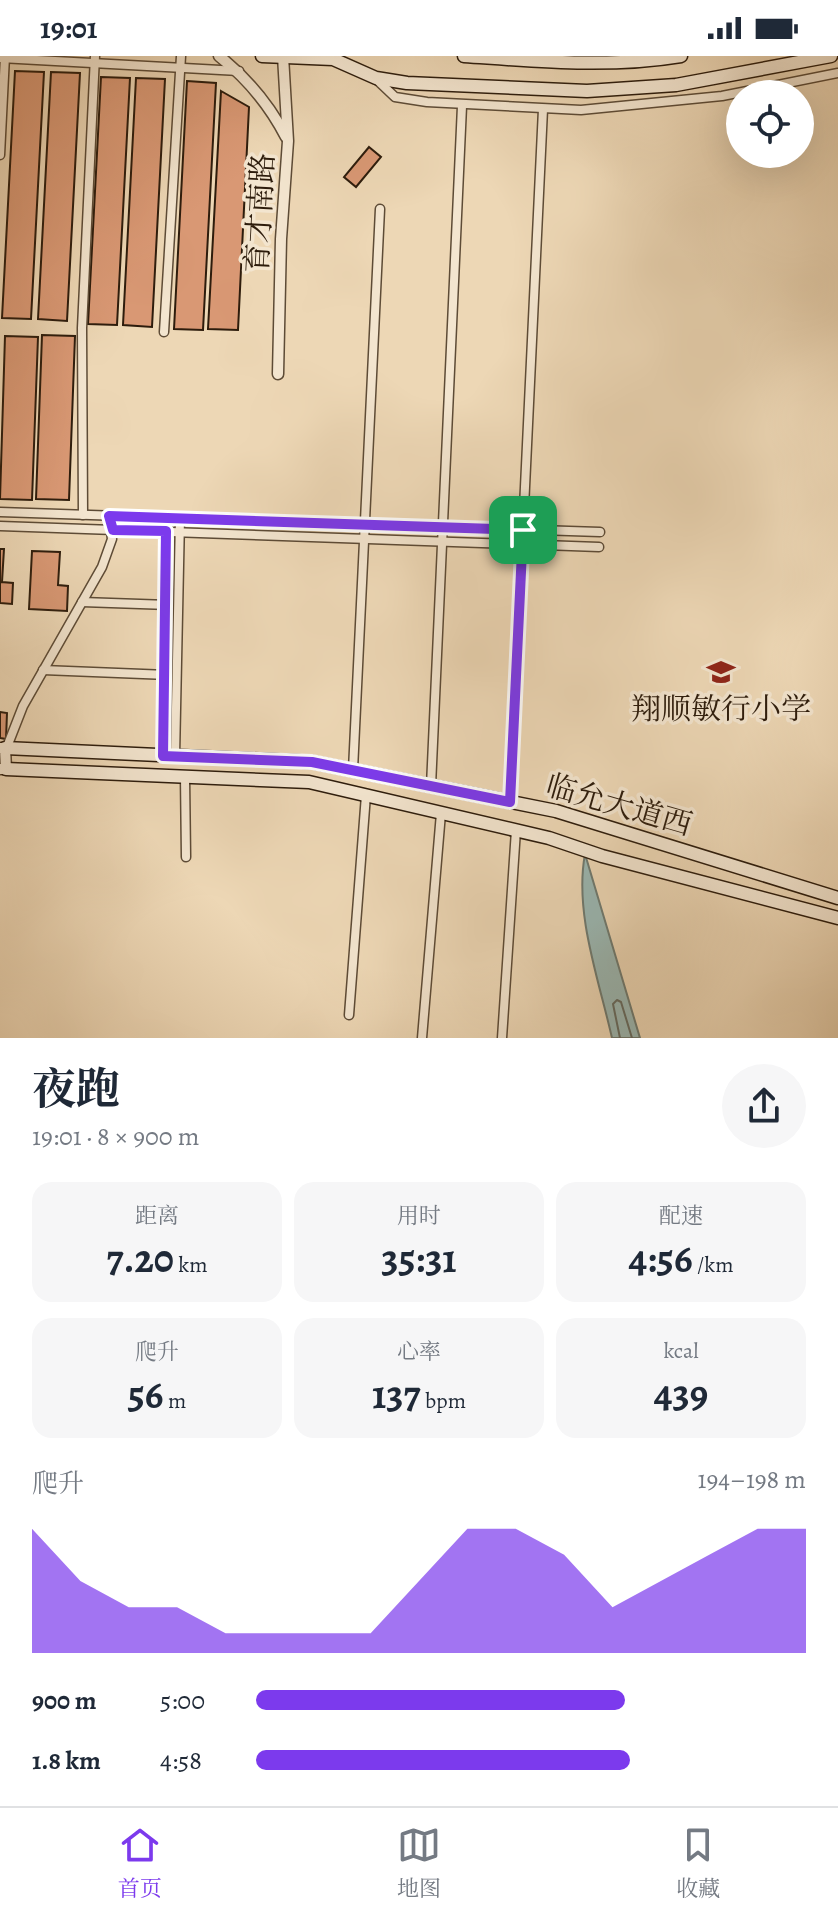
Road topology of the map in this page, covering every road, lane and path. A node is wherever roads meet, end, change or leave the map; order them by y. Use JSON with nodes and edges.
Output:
{"nodes":[{"id":1,"x":181,"y":56,"type":"edge"},
{"id":2,"x":219,"y":56,"type":"edge"},
{"id":3,"x":262,"y":56,"type":"edge"},
{"id":4,"x":283,"y":56,"type":"edge"},
{"id":5,"x":464,"y":56,"type":"edge"},
{"id":6,"x":681,"y":56,"type":"edge"},
{"id":7,"x":831,"y":56,"type":"edge"},
{"id":8,"x":300,"y":57,"type":"edge"},
{"id":9,"x":3,"y":58,"type":"edge"},
{"id":10,"x":95,"y":60,"type":"edge"},
{"id":11,"x":181,"y":68,"type":"junction"},
{"id":12,"x":239,"y":71,"type":"junction"},
{"id":13,"x":838,"y":73,"type":"edge"},
{"id":14,"x":376,"y":78,"type":"junction"},
{"id":15,"x":462,"y":106,"type":"junction"},
{"id":16,"x":543,"y":109,"type":"junction"},
{"id":17,"x":288,"y":141,"type":"junction"},
{"id":18,"x":0,"y":155,"type":"edge"},
{"id":19,"x":380,"y":209,"type":"dead end"},
{"id":20,"x":164,"y":332,"type":"dead end"},
{"id":21,"x":278,"y":374,"type":"dead end"},
{"id":22,"x":0,"y":512,"type":"edge"},
{"id":23,"x":83,"y":515,"type":"junction"},
{"id":24,"x":109,"y":516,"type":"junction"},
{"id":25,"x":167,"y":517,"type":"junction"},
{"id":26,"x":180,"y":518,"type":"junction"},
{"id":27,"x":365,"y":524,"type":"junction"},
{"id":28,"x":0,"y":526,"type":"edge"},
{"id":29,"x":443,"y":527,"type":"junction"},
{"id":30,"x":113,"y":530,"type":"junction"},
{"id":31,"x":523,"y":530,"type":"junction"},
{"id":32,"x":166,"y":531,"type":"junction"},
{"id":33,"x":179,"y":532,"type":"junction"},
{"id":34,"x":600,"y":532,"type":"dead end"},
{"id":35,"x":365,"y":538,"type":"junction"},
{"id":36,"x":442,"y":541,"type":"junction"},
{"id":37,"x":522,"y":544,"type":"junction"},
{"id":38,"x":599,"y":547,"type":"dead end"},
{"id":39,"x":82,"y":602,"type":"junction"},
{"id":40,"x":165,"y":605,"type":"junction"},
{"id":41,"x":178,"y":606,"type":"junction"},
{"id":42,"x":43,"y":670,"type":"junction"},
{"id":43,"x":164,"y":674,"type":"junction"},
{"id":44,"x":177,"y":675,"type":"junction"},
{"id":45,"x":2,"y":748,"type":"edge"},
{"id":46,"x":169,"y":756,"type":"junction"},
{"id":47,"x":3,"y":769,"type":"edge"},
{"id":48,"x":353,"y":770,"type":"junction"},
{"id":49,"x":185,"y":777,"type":"junction"},
{"id":50,"x":431,"y":786,"type":"junction"},
{"id":51,"x":366,"y":795,"type":"junction"},
{"id":52,"x":510,"y":802,"type":"junction"},
{"id":53,"x":441,"y":813,"type":"junction"},
{"id":54,"x":516,"y":830,"type":"junction"},
{"id":55,"x":186,"y":857,"type":"dead end"},
{"id":56,"x":838,"y":898,"type":"edge"},
{"id":57,"x":838,"y":918,"type":"edge"},
{"id":58,"x":349,"y":1015,"type":"dead end"},
{"id":59,"x":422,"y":1038,"type":"edge"},
{"id":60,"x":502,"y":1038,"type":"edge"}],
"edges":[{"from":1,"to":11,"type":"street"},
{"from":2,"to":12,"type":"street"},
{"from":3,"to":4,"type":"main road"},
{"from":4,"to":8,"type":"main road"},
{"from":4,"to":17,"type":"street","name":"育才南路"},
{"from":5,"to":6,"type":"main road"},
{"from":7,"to":14,"type":"main road"},
{"from":8,"to":14,"type":"main road"},
{"from":9,"to":10,"type":"street"},
{"from":9,"to":18,"type":"street"},
{"from":10,"to":11,"type":"street"},
{"from":10,"to":23,"type":"street"},
{"from":11,"to":12,"type":"street"},
{"from":11,"to":20,"type":"street"},
{"from":12,"to":17,"type":"street"},
{"from":13,"to":16,"type":"street"},
{"from":14,"to":15,"type":"street"},
{"from":15,"to":16,"type":"street"},
{"from":15,"to":29,"type":"street"},
{"from":16,"to":31,"type":"street"},
{"from":17,"to":21,"type":"street","name":"育才南路"},
{"from":19,"to":27,"type":"street"},
{"from":22,"to":23,"type":"street"},
{"from":23,"to":24,"type":"street"},
{"from":24,"to":25,"type":"street"},
{"from":24,"to":30,"type":"street"},
{"from":25,"to":26,"type":"street"},
{"from":25,"to":32,"type":"street"},
{"from":26,"to":27,"type":"street"},
{"from":26,"to":33,"type":"street"},
{"from":27,"to":29,"type":"street"},
{"from":27,"to":35,"type":"street"},
{"from":28,"to":30,"type":"street"},
{"from":29,"to":31,"type":"street"},
{"from":29,"to":36,"type":"street"},
{"from":30,"to":32,"type":"street"},
{"from":30,"to":39,"type":"street"},
{"from":31,"to":34,"type":"street"},
{"from":31,"to":37,"type":"street"},
{"from":32,"to":33,"type":"street"},
{"from":32,"to":40,"type":"street"},
{"from":33,"to":35,"type":"street"},
{"from":33,"to":41,"type":"street"},
{"from":35,"to":36,"type":"street"},
{"from":35,"to":48,"type":"street"},
{"from":36,"to":37,"type":"street"},
{"from":36,"to":50,"type":"street"},
{"from":37,"to":38,"type":"street"},
{"from":37,"to":52,"type":"street"},
{"from":39,"to":40,"type":"street"},
{"from":39,"to":42,"type":"street"},
{"from":40,"to":41,"type":"street"},
{"from":40,"to":43,"type":"street"},
{"from":41,"to":44,"type":"street"},
{"from":42,"to":43,"type":"street"},
{"from":42,"to":45,"type":"street"},
{"from":43,"to":44,"type":"street"},
{"from":43,"to":46,"type":"street"},
{"from":44,"to":46,"type":"street"},
{"from":45,"to":46,"type":"main road","name":"临允大道西"},
{"from":45,"to":47,"type":"street"},
{"from":46,"to":48,"type":"main road","name":"临允大道西"},
{"from":47,"to":49,"type":"main road","name":"临允大道西"},
{"from":48,"to":50,"type":"main road","name":"临允大道西"},
{"from":49,"to":51,"type":"main road","name":"临允大道西"},
{"from":49,"to":55,"type":"street"},
{"from":50,"to":52,"type":"main road","name":"临允大道西"},
{"from":51,"to":53,"type":"main road","name":"临允大道西"},
{"from":51,"to":58,"type":"street"},
{"from":52,"to":56,"type":"main road","name":"临允大道西"},
{"from":53,"to":54,"type":"main road","name":"临允大道西"},
{"from":53,"to":59,"type":"street"},
{"from":54,"to":57,"type":"main road","name":"临允大道西"},
{"from":54,"to":60,"type":"street"}]}
